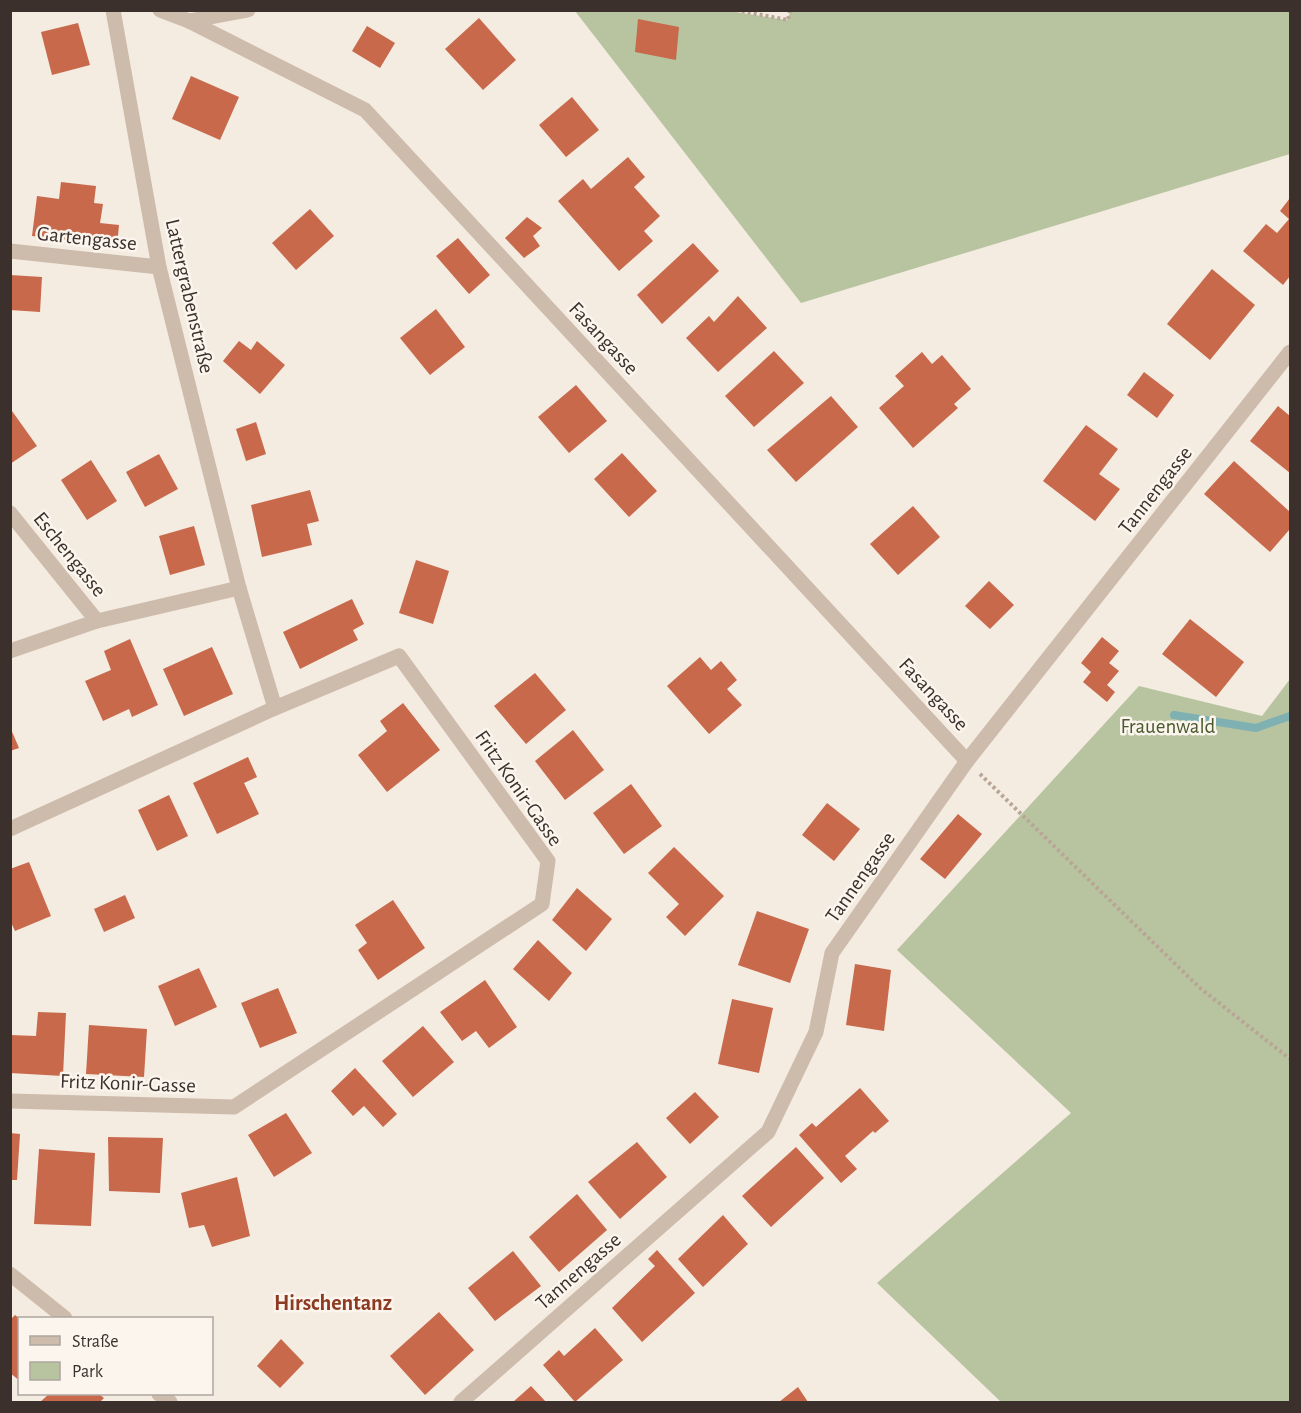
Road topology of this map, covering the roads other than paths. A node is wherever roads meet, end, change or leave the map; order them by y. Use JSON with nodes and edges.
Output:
{"nodes":[{"id":1,"x":113,"y":10,"type":"edge"},
{"id":2,"x":160,"y":10,"type":"edge"},
{"id":3,"x":248,"y":10,"type":"edge"},
{"id":4,"x":189,"y":21,"type":"junction"},
{"id":5,"x":10,"y":251,"type":"edge"},
{"id":6,"x":159,"y":267,"type":"junction"},
{"id":7,"x":1290,"y":352,"type":"edge"},
{"id":8,"x":10,"y":513,"type":"edge"},
{"id":9,"x":239,"y":588,"type":"junction"},
{"id":10,"x":97,"y":621,"type":"junction"},
{"id":11,"x":10,"y":651,"type":"edge"},
{"id":12,"x":275,"y":708,"type":"junction"},
{"id":13,"x":967,"y":761,"type":"junction"},
{"id":14,"x":10,"y":829,"type":"edge"},
{"id":15,"x":10,"y":1101,"type":"edge"},
{"id":16,"x":10,"y":1274,"type":"edge"},
{"id":17,"x":64,"y":1317,"type":"edge"},
{"id":18,"x":461,"y":1402,"type":"edge"}],
"edges":[{"from":1,"to":6,"type":"street","name":"Lattergrabenstraße"},
{"from":2,"to":4,"type":"street","name":"Fasangasse"},
{"from":3,"to":4,"type":"street"},
{"from":4,"to":13,"type":"street","name":"Fasangasse"},
{"from":5,"to":6,"type":"street","name":"Gartengasse"},
{"from":6,"to":9,"type":"street","name":"Lattergrabenstraße"},
{"from":7,"to":13,"type":"street","name":"Tannengasse"},
{"from":8,"to":10,"type":"street","name":"Eschengasse"},
{"from":9,"to":10,"type":"street"},
{"from":9,"to":12,"type":"street","name":"Lattergrabenstraße"},
{"from":10,"to":11,"type":"street"},
{"from":12,"to":14,"type":"street","name":"Fritz Konir-Gasse"},
{"from":12,"to":15,"type":"street","name":"Fritz Konir-Gasse"},
{"from":13,"to":18,"type":"street","name":"Tannengasse"},
{"from":16,"to":17,"type":"street"}]}
